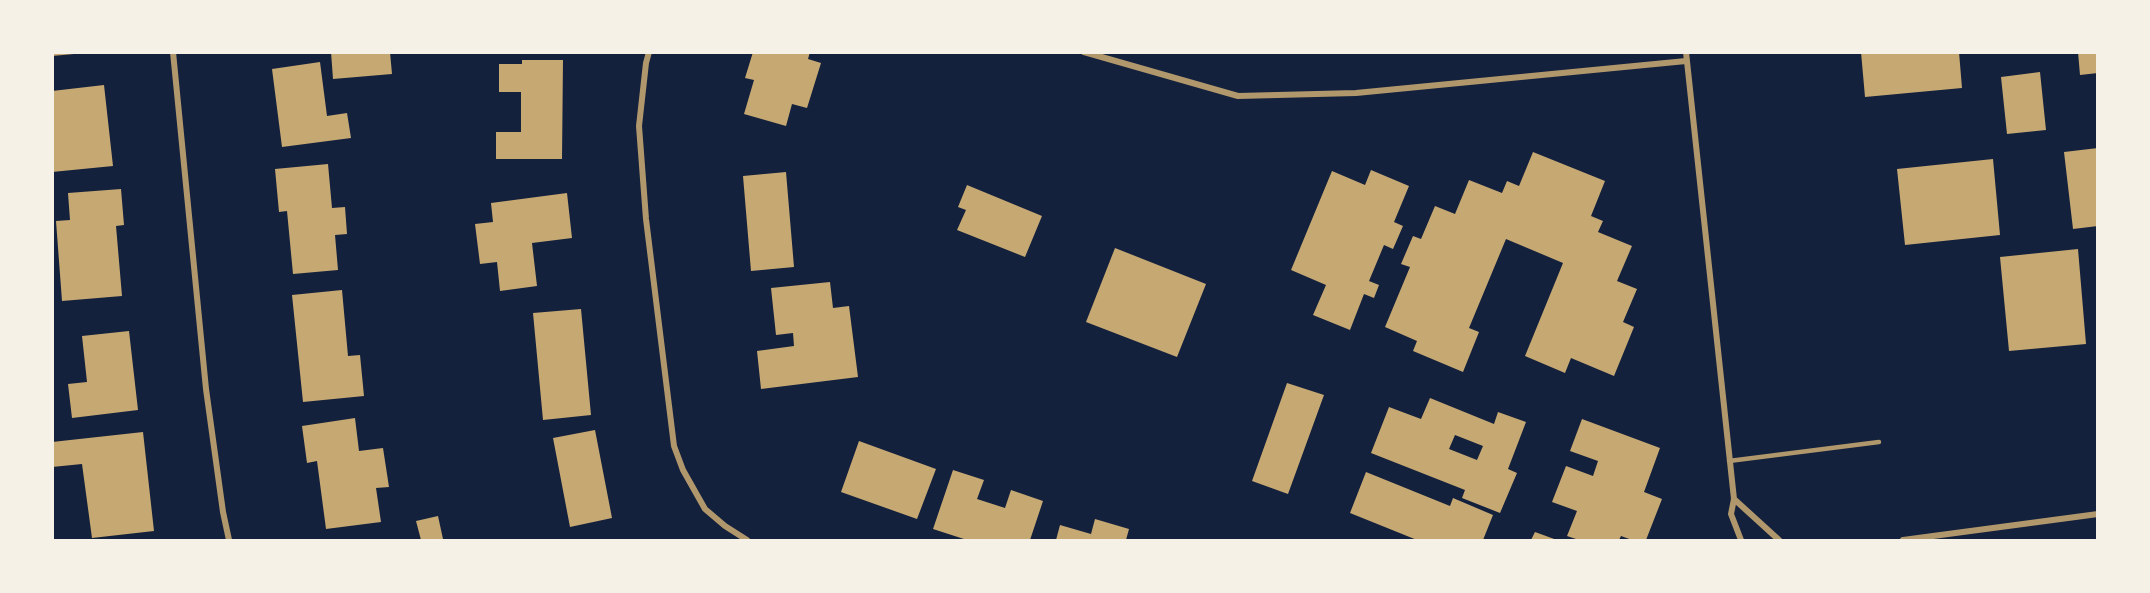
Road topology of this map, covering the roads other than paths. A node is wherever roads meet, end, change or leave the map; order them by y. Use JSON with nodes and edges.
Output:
{"nodes":[{"id":1,"x":173,"y":52,"type":"edge"},
{"id":2,"x":649,"y":52,"type":"edge"},
{"id":3,"x":1084,"y":52,"type":"edge"},
{"id":4,"x":1686,"y":52,"type":"edge"},
{"id":5,"x":1686,"y":61,"type":"junction"},
{"id":6,"x":1879,"y":442,"type":"dead end"},
{"id":7,"x":1729,"y":461,"type":"junction"},
{"id":8,"x":1734,"y":499,"type":"junction"},
{"id":9,"x":2097,"y":514,"type":"edge"},
{"id":10,"x":229,"y":540,"type":"edge"},
{"id":11,"x":747,"y":540,"type":"edge"},
{"id":12,"x":1741,"y":540,"type":"edge"},
{"id":13,"x":1779,"y":540,"type":"edge"},
{"id":14,"x":1902,"y":540,"type":"edge"}],
"edges":[{"from":1,"to":10,"type":"street"},
{"from":2,"to":11,"type":"street"},
{"from":3,"to":5,"type":"street"},
{"from":4,"to":5,"type":"street"},
{"from":5,"to":7,"type":"street"},
{"from":6,"to":7,"type":"lane"},
{"from":7,"to":8,"type":"street"},
{"from":8,"to":12,"type":"street"},
{"from":8,"to":13,"type":"street"},
{"from":9,"to":14,"type":"street"}]}
